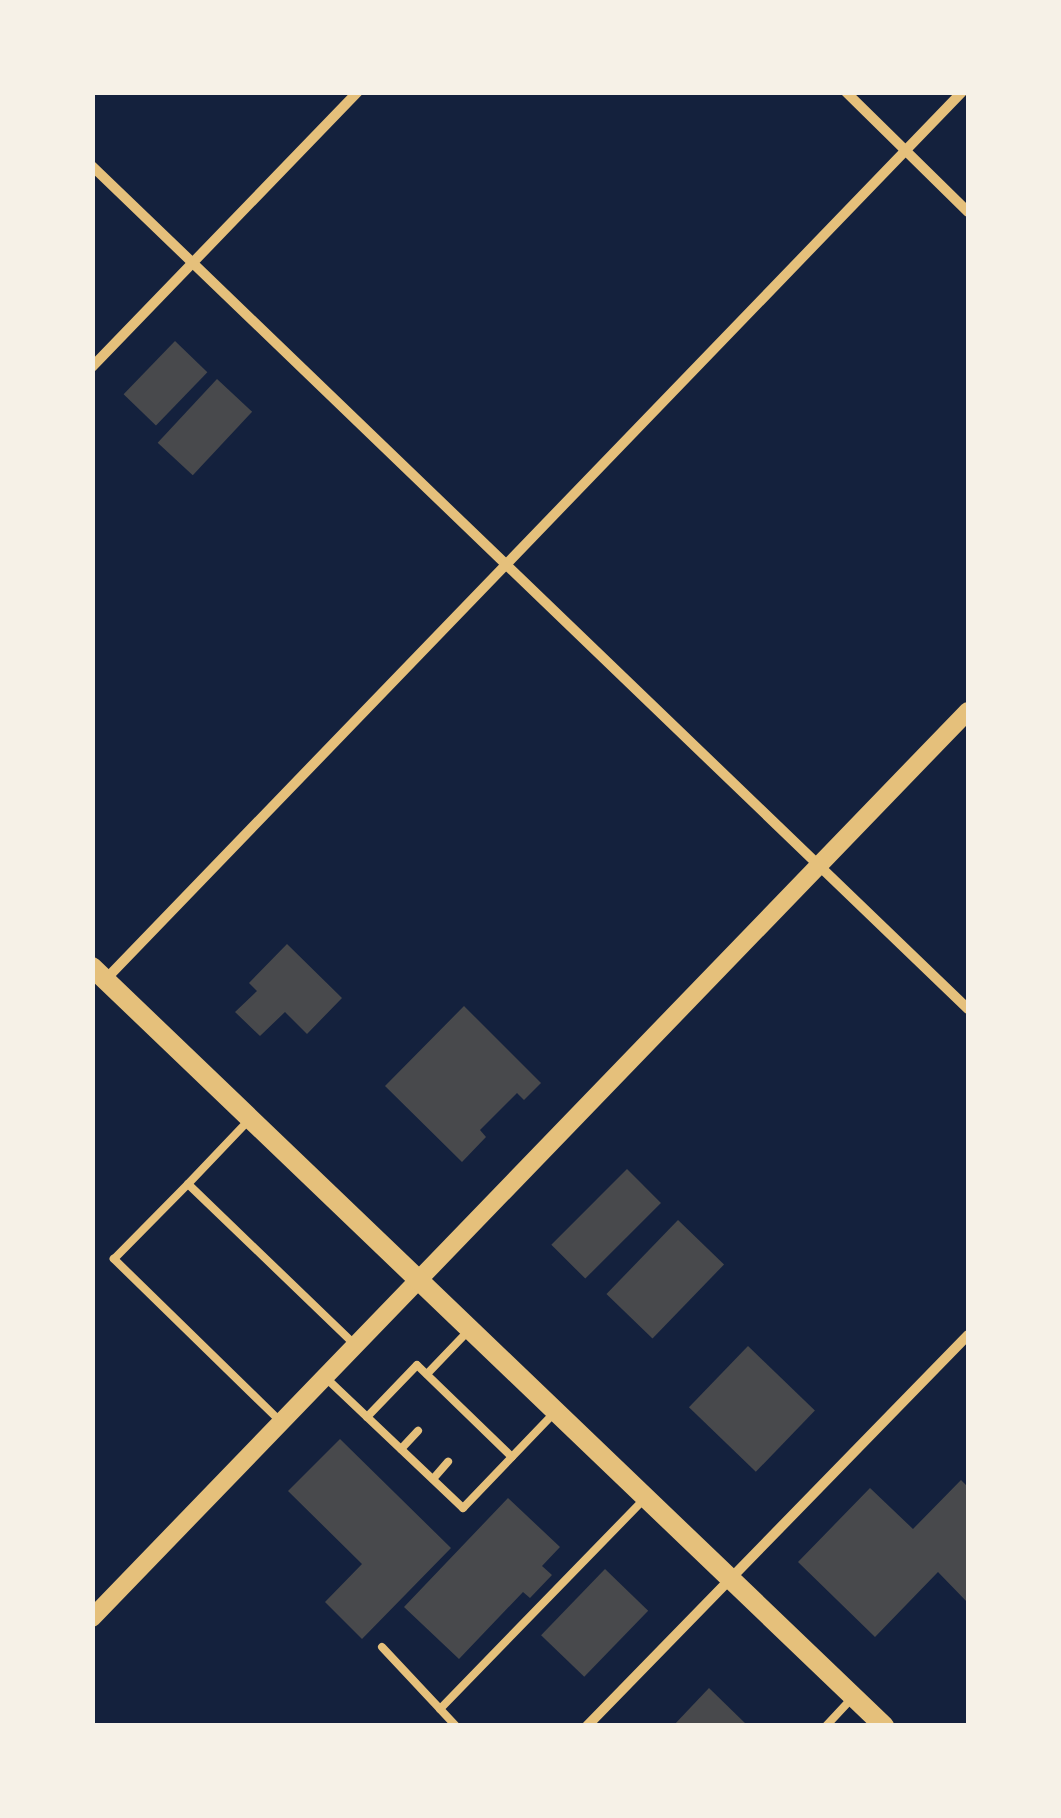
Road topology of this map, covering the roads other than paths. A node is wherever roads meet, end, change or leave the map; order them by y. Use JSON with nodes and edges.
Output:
{"nodes":[{"id":1,"x":358,"y":92,"type":"edge"},
{"id":2,"x":846,"y":92,"type":"edge"},
{"id":3,"x":962,"y":92,"type":"edge"},
{"id":4,"x":905,"y":150,"type":"junction"},
{"id":5,"x":92,"y":166,"type":"edge"},
{"id":6,"x":968,"y":212,"type":"edge"},
{"id":7,"x":192,"y":262,"type":"junction"},
{"id":8,"x":92,"y":367,"type":"edge"},
{"id":9,"x":503,"y":568,"type":"junction"},
{"id":10,"x":968,"y":711,"type":"edge"},
{"id":11,"x":818,"y":868,"type":"junction"},
{"id":12,"x":99,"y":973,"type":"edge"},
{"id":13,"x":968,"y":1009,"type":"edge"},
{"id":14,"x":250,"y":1118,"type":"junction"},
{"id":15,"x":188,"y":1184,"type":"junction"},
{"id":16,"x":415,"y":1278,"type":"junction"},
{"id":17,"x":469,"y":1330,"type":"junction"},
{"id":18,"x":968,"y":1335,"type":"edge"},
{"id":19,"x":353,"y":1343,"type":"junction"},
{"id":20,"x":428,"y":1374,"type":"junction"},
{"id":21,"x":323,"y":1375,"type":"junction"},
{"id":22,"x":449,"y":1396,"type":"junction"},
{"id":23,"x":440,"y":1406,"type":"dead end"},
{"id":24,"x":555,"y":1412,"type":"junction"},
{"id":25,"x":367,"y":1417,"type":"junction"},
{"id":26,"x":280,"y":1420,"type":"junction"},
{"id":27,"x":480,"y":1426,"type":"junction"},
{"id":28,"x":418,"y":1431,"type":"dead end"},
{"id":29,"x":471,"y":1436,"type":"dead end"},
{"id":30,"x":401,"y":1449,"type":"junction"},
{"id":31,"x":512,"y":1457,"type":"junction"},
{"id":32,"x":448,"y":1462,"type":"dead end"},
{"id":33,"x":434,"y":1479,"type":"junction"},
{"id":34,"x":645,"y":1498,"type":"junction"},
{"id":35,"x":729,"y":1579,"type":"junction"},
{"id":36,"x":92,"y":1618,"type":"edge"},
{"id":37,"x":382,"y":1647,"type":"dead end"},
{"id":38,"x":853,"y":1697,"type":"junction"},
{"id":39,"x":440,"y":1709,"type":"junction"},
{"id":40,"x":456,"y":1726,"type":"edge"},
{"id":41,"x":587,"y":1726,"type":"edge"},
{"id":42,"x":826,"y":1726,"type":"edge"},
{"id":43,"x":884,"y":1726,"type":"edge"}],
"edges":[{"from":1,"to":7,"type":"street"},
{"from":2,"to":4,"type":"street"},
{"from":3,"to":4,"type":"street"},
{"from":4,"to":6,"type":"street"},
{"from":4,"to":9,"type":"street"},
{"from":5,"to":7,"type":"street"},
{"from":7,"to":8,"type":"street"},
{"from":7,"to":9,"type":"street"},
{"from":9,"to":11,"type":"street"},
{"from":9,"to":12,"type":"street"},
{"from":10,"to":11,"type":"street"},
{"from":11,"to":13,"type":"street"},
{"from":11,"to":16,"type":"street"},
{"from":12,"to":14,"type":"main road"},
{"from":14,"to":15,"type":"lane"},
{"from":14,"to":16,"type":"main road"},
{"from":15,"to":19,"type":"lane"},
{"from":15,"to":26,"type":"lane"},
{"from":16,"to":17,"type":"main road"},
{"from":16,"to":19,"type":"street"},
{"from":17,"to":20,"type":"lane"},
{"from":17,"to":24,"type":"main road"},
{"from":18,"to":35,"type":"street"},
{"from":19,"to":21,"type":"street"},
{"from":20,"to":22,"type":"lane"},
{"from":20,"to":25,"type":"lane"},
{"from":21,"to":25,"type":"lane"},
{"from":21,"to":26,"type":"street"},
{"from":22,"to":23,"type":"lane"},
{"from":22,"to":27,"type":"lane"},
{"from":24,"to":31,"type":"lane"},
{"from":24,"to":34,"type":"main road"},
{"from":25,"to":30,"type":"lane"},
{"from":26,"to":36,"type":"street"},
{"from":27,"to":29,"type":"lane"},
{"from":27,"to":31,"type":"lane"},
{"from":28,"to":30,"type":"lane"},
{"from":30,"to":33,"type":"lane"},
{"from":31,"to":33,"type":"lane"},
{"from":32,"to":33,"type":"lane"},
{"from":34,"to":35,"type":"main road"},
{"from":34,"to":39,"type":"lane"},
{"from":35,"to":38,"type":"main road"},
{"from":35,"to":41,"type":"street"},
{"from":37,"to":39,"type":"lane"},
{"from":38,"to":42,"type":"lane"},
{"from":38,"to":43,"type":"main road"},
{"from":39,"to":40,"type":"lane"}]}
